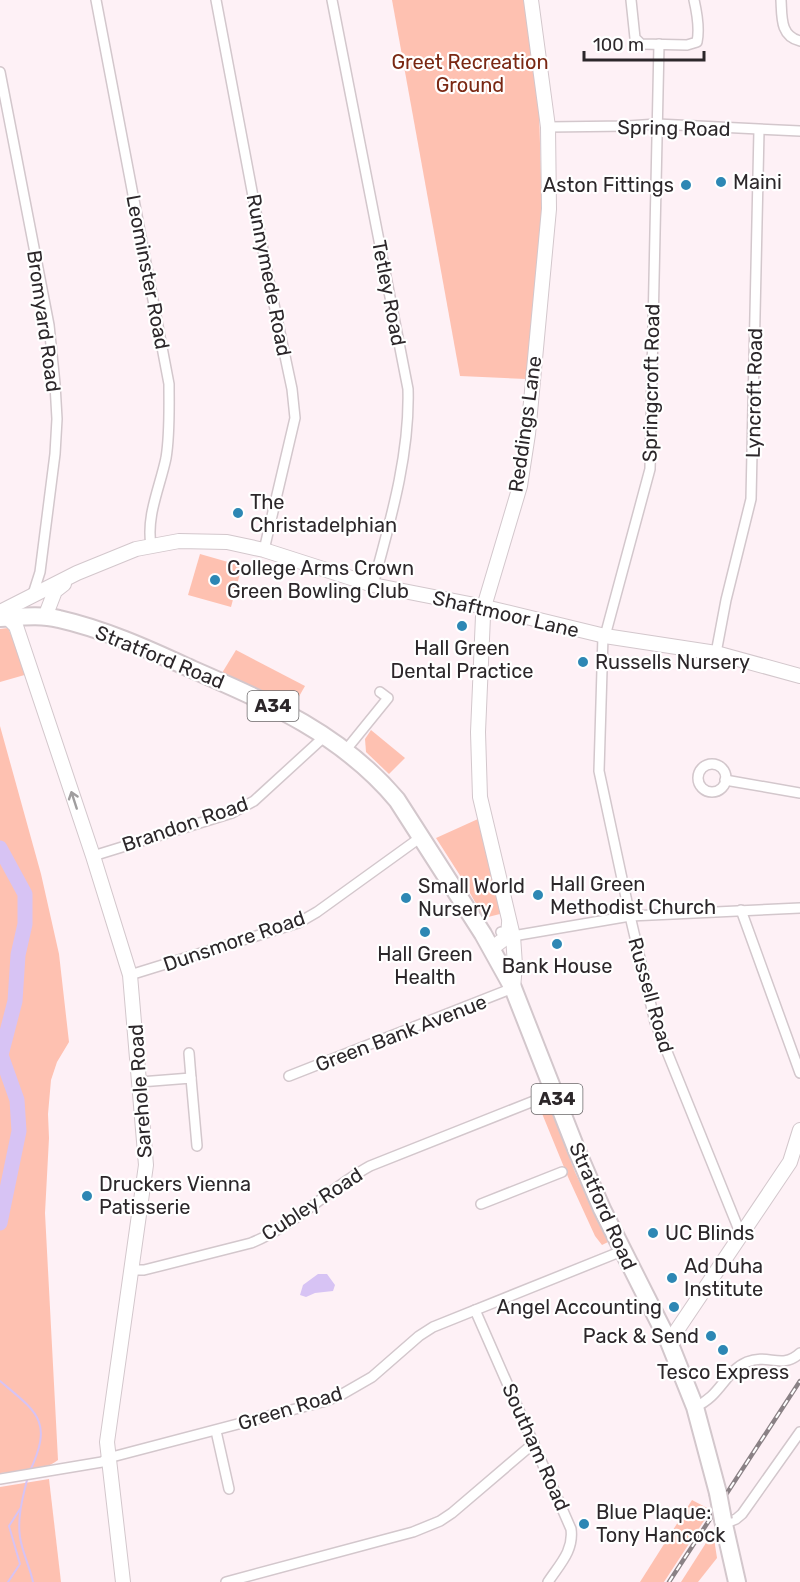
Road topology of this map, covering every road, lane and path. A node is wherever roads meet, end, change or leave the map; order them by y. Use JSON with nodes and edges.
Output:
{"nodes":[{"id":1,"x":96,"y":0,"type":"edge"},
{"id":2,"x":216,"y":0,"type":"edge"},
{"id":3,"x":332,"y":0,"type":"edge"},
{"id":4,"x":531,"y":0,"type":"edge"},
{"id":5,"x":631,"y":0,"type":"edge"},
{"id":6,"x":694,"y":0,"type":"edge"},
{"id":7,"x":781,"y":0,"type":"edge"},
{"id":8,"x":800,"y":41,"type":"edge"},
{"id":9,"x":659,"y":44,"type":"junction"},
{"id":10,"x":0,"y":72,"type":"edge"},
{"id":11,"x":657,"y":124,"type":"junction"},
{"id":12,"x":548,"y":127,"type":"junction"},
{"id":13,"x":759,"y":130,"type":"junction"},
{"id":14,"x":800,"y":131,"type":"edge"},
{"id":15,"x":151,"y":545,"type":"junction"},
{"id":16,"x":264,"y":550,"type":"junction"},
{"id":17,"x":40,"y":572,"type":"junction"},
{"id":18,"x":77,"y":573,"type":"junction"},
{"id":19,"x":57,"y":583,"type":"junction"},
{"id":20,"x":373,"y":585,"type":"junction"},
{"id":21,"x":33,"y":594,"type":"junction"},
{"id":22,"x":485,"y":607,"type":"junction"},
{"id":23,"x":3,"y":616,"type":"edge"},
{"id":24,"x":45,"y":617,"type":"junction"},
{"id":25,"x":604,"y":636,"type":"junction"},
{"id":26,"x":716,"y":652,"type":"junction"},
{"id":27,"x":800,"y":676,"type":"edge"},
{"id":28,"x":380,"y":692,"type":"dead end"},
{"id":29,"x":325,"y":736,"type":"junction"},
{"id":30,"x":345,"y":751,"type":"junction"},
{"id":31,"x":725,"y":780,"type":"dead end"},
{"id":32,"x":800,"y":793,"type":"edge"},
{"id":33,"x":421,"y":837,"type":"junction"},
{"id":34,"x":93,"y":856,"type":"junction"},
{"id":35,"x":800,"y":908,"type":"edge"},
{"id":36,"x":741,"y":910,"type":"junction"},
{"id":37,"x":630,"y":916,"type":"junction"},
{"id":38,"x":500,"y":938,"type":"junction"},
{"id":39,"x":130,"y":975,"type":"junction"},
{"id":40,"x":513,"y":988,"type":"junction"},
{"id":41,"x":189,"y":1053,"type":"dead end"},
{"id":42,"x":800,"y":1073,"type":"edge"},
{"id":43,"x":289,"y":1076,"type":"dead end"},
{"id":44,"x":191,"y":1078,"type":"junction"},
{"id":45,"x":140,"y":1082,"type":"junction"},
{"id":46,"x":554,"y":1093,"type":"junction"},
{"id":47,"x":800,"y":1130,"type":"edge"},
{"id":48,"x":197,"y":1146,"type":"dead end"},
{"id":49,"x":800,"y":1150,"type":"edge"},
{"id":50,"x":790,"y":1162,"type":"junction"},
{"id":51,"x":562,"y":1172,"type":"dead end"},
{"id":52,"x":481,"y":1204,"type":"dead end"},
{"id":53,"x":741,"y":1235,"type":"junction"},
{"id":54,"x":622,"y":1251,"type":"junction"},
{"id":55,"x":131,"y":1270,"type":"junction"},
{"id":56,"x":475,"y":1310,"type":"junction"},
{"id":57,"x":669,"y":1342,"type":"junction"},
{"id":58,"x":800,"y":1353,"type":"edge"},
{"id":59,"x":695,"y":1407,"type":"junction"},
{"id":60,"x":216,"y":1431,"type":"junction"},
{"id":61,"x":800,"y":1432,"type":"edge"},
{"id":62,"x":534,"y":1443,"type":"junction"},
{"id":63,"x":108,"y":1458,"type":"junction"},
{"id":64,"x":0,"y":1479,"type":"edge"},
{"id":65,"x":229,"y":1489,"type":"dead end"},
{"id":66,"x":724,"y":1522,"type":"junction"},
{"id":67,"x":123,"y":1582,"type":"edge"},
{"id":68,"x":226,"y":1582,"type":"edge"},
{"id":69,"x":548,"y":1582,"type":"edge"},
{"id":70,"x":737,"y":1582,"type":"edge"}],
"edges":[{"from":1,"to":15,"type":"street","name":"Leominster Road"},
{"from":2,"to":16,"type":"street","name":"Runnymede Road"},
{"from":3,"to":20,"type":"street","name":"Tetley Road"},
{"from":4,"to":12,"type":"street","name":"Reddings Lane"},
{"from":5,"to":9,"type":"street"},
{"from":6,"to":9,"type":"street"},
{"from":7,"to":8,"type":"street"},
{"from":9,"to":11,"type":"street","name":"Springcroft Road"},
{"from":10,"to":17,"type":"street","name":"Bromyard Road"},
{"from":11,"to":12,"type":"street","name":"Spring Road"},
{"from":11,"to":13,"type":"street","name":"Spring Road"},
{"from":11,"to":25,"type":"street","name":"Springcroft Road"},
{"from":12,"to":22,"type":"street","name":"Reddings Lane"},
{"from":13,"to":14,"type":"street","name":"Spring Road"},
{"from":13,"to":26,"type":"street","name":"Lyncroft Road"},
{"from":15,"to":16,"type":"street","name":"Shaftmoor Lane"},
{"from":15,"to":18,"type":"street","name":"Shaftmoor Lane"},
{"from":16,"to":20,"type":"street","name":"Shaftmoor Lane"},
{"from":17,"to":19,"type":"street"},
{"from":17,"to":21,"type":"street","name":"Bromyard Road"},
{"from":18,"to":19,"type":"street","name":"Shaftmoor Lane"},
{"from":18,"to":24,"type":"street","name":"Shaftmoor Lane"},
{"from":19,"to":21,"type":"street","name":"Shaftmoor Lane"},
{"from":20,"to":22,"type":"street","name":"Shaftmoor Lane"},
{"from":21,"to":23,"type":"street","name":"Shaftmoor Lane"},
{"from":22,"to":25,"type":"street","name":"Shaftmoor Lane"},
{"from":22,"to":38,"type":"street","name":"Reddings Lane"},
{"from":23,"to":24,"type":"highway","name":"Stratford Road","number":"A34"},
{"from":34,"to":23,"type":"street","name":"Sarehole Road","one_way":true},
{"from":24,"to":29,"type":"highway","name":"Stratford Road","number":"A34"},
{"from":25,"to":26,"type":"street","name":"Shaftmoor Lane"},
{"from":25,"to":37,"type":"street","name":"Russell Road"},
{"from":26,"to":27,"type":"street","name":"Shaftmoor Lane"},
{"from":28,"to":30,"type":"street"},
{"from":29,"to":30,"type":"highway","name":"Stratford Road","number":"A34"},
{"from":29,"to":34,"type":"street","name":"Brandon Road"},
{"from":30,"to":33,"type":"highway","name":"Stratford Road","number":"A34"},
{"from":31,"to":32,"type":"street"},
{"from":33,"to":38,"type":"highway","name":"Stratford Road","number":"A34"},
{"from":33,"to":39,"type":"street","name":"Dunsmore Road"},
{"from":34,"to":39,"type":"street","name":"Sarehole Road"},
{"from":35,"to":36,"type":"street"},
{"from":36,"to":37,"type":"street"},
{"from":36,"to":42,"type":"street"},
{"from":37,"to":38,"type":"street"},
{"from":37,"to":53,"type":"street","name":"Russell Road"},
{"from":38,"to":40,"type":"highway","name":"Stratford Road","number":"A34"},
{"from":38,"to":40,"type":"street","name":"Reddings Lane"},
{"from":39,"to":45,"type":"street","name":"Sarehole Road"},
{"from":40,"to":43,"type":"street","name":"Green Bank Avenue"},
{"from":40,"to":46,"type":"highway","name":"Stratford Road","number":"A34"},
{"from":41,"to":44,"type":"street"},
{"from":44,"to":45,"type":"street"},
{"from":44,"to":48,"type":"street"},
{"from":45,"to":55,"type":"street","name":"Sarehole Road"},
{"from":46,"to":54,"type":"highway","name":"Stratford Road","number":"A34"},
{"from":46,"to":55,"type":"street","name":"Cubley Road"},
{"from":47,"to":50,"type":"street"},
{"from":49,"to":50,"type":"street"},
{"from":50,"to":53,"type":"street"},
{"from":51,"to":52,"type":"street"},
{"from":53,"to":57,"type":"street"},
{"from":54,"to":56,"type":"street","name":"Green Road"},
{"from":54,"to":57,"type":"highway","name":"Stratford Road","number":"A34"},
{"from":55,"to":63,"type":"street","name":"Sarehole Road"},
{"from":56,"to":60,"type":"street","name":"Green Road"},
{"from":56,"to":62,"type":"street","name":"Southam Road"},
{"from":57,"to":59,"type":"highway","name":"Stratford Road","number":"A34"},
{"from":58,"to":59,"type":"street"},
{"from":59,"to":66,"type":"highway","name":"Stratford Road","number":"A34","bridge":true},
{"from":60,"to":63,"type":"street","name":"Green Road"},
{"from":60,"to":65,"type":"street"},
{"from":61,"to":66,"type":"street"},
{"from":62,"to":68,"type":"street"},
{"from":62,"to":69,"type":"street","name":"Southam Road"},
{"from":63,"to":64,"type":"street","name":"Green Road"},
{"from":63,"to":67,"type":"street","name":"Sarehole Road"},
{"from":66,"to":70,"type":"highway","name":"Stratford Road","number":"A34"}]}
